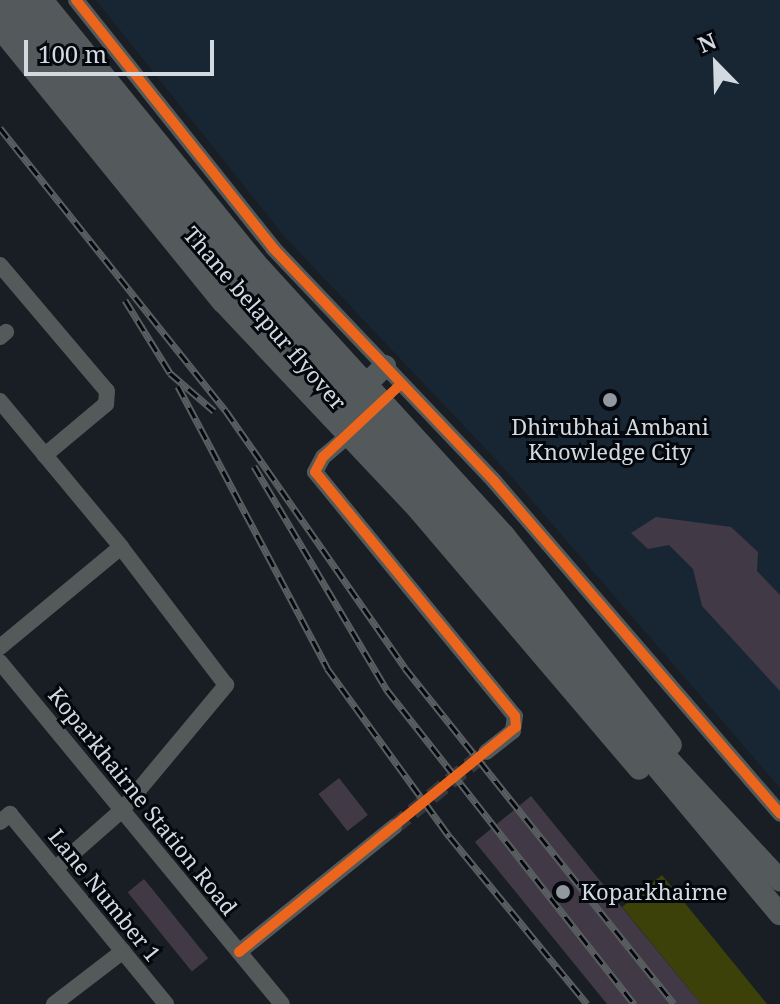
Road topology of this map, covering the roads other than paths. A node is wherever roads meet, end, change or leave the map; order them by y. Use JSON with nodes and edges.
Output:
{"nodes":[{"id":1,"x":21,"y":0,"type":"edge"},
{"id":2,"x":42,"y":0,"type":"edge"},
{"id":3,"x":76,"y":0,"type":"edge"},
{"id":4,"x":0,"y":1,"type":"edge"},
{"id":5,"x":0,"y":28,"type":"edge"},
{"id":6,"x":0,"y":265,"type":"edge"},
{"id":7,"x":385,"y":366,"type":"junction"},
{"id":8,"x":401,"y":384,"type":"junction"},
{"id":9,"x":367,"y":385,"type":"junction"},
{"id":10,"x":0,"y":401,"type":"edge"},
{"id":11,"x":383,"y":402,"type":"junction"},
{"id":12,"x":331,"y":419,"type":"junction"},
{"id":13,"x":347,"y":437,"type":"junction"},
{"id":14,"x":45,"y":455,"type":"junction"},
{"id":15,"x":121,"y":547,"type":"junction"},
{"id":16,"x":0,"y":647,"type":"edge"},
{"id":17,"x":0,"y":662,"type":"edge"},
{"id":18,"x":635,"y":735,"type":"junction"},
{"id":19,"x":486,"y":752,"type":"tunnel mouth"},
{"id":20,"x":698,"y":804,"type":"junction"},
{"id":21,"x":122,"y":810,"type":"junction"},
{"id":22,"x":780,"y":814,"type":"edge"},
{"id":23,"x":5,"y":818,"type":"edge"},
{"id":24,"x":394,"y":827,"type":"tunnel mouth"},
{"id":25,"x":55,"y":869,"type":"junction"},
{"id":26,"x":780,"y":880,"type":"edge"},
{"id":27,"x":780,"y":914,"type":"edge"},
{"id":28,"x":123,"y":951,"type":"junction"},
{"id":29,"x":239,"y":952,"type":"junction"},
{"id":30,"x":54,"y":1004,"type":"edge"},
{"id":31,"x":166,"y":1004,"type":"edge"},
{"id":32,"x":282,"y":1004,"type":"edge"}],
"edges":[{"from":1,"to":18,"type":"main road","name":"Thane belapur flyover"},
{"from":2,"to":9,"type":"main road"},
{"from":3,"to":7,"type":"street"},
{"from":4,"to":18,"type":"main road","name":"Thane belapur flyover"},
{"from":5,"to":12,"type":"main road"},
{"from":6,"to":14,"type":"street"},
{"from":7,"to":8,"type":"street"},
{"from":7,"to":9,"type":"main road"},
{"from":8,"to":11,"type":"street"},
{"from":8,"to":22,"type":"street"},
{"from":9,"to":11,"type":"main road"},
{"from":9,"to":12,"type":"main road"},
{"from":10,"to":14,"type":"street"},
{"from":11,"to":13,"type":"street"},
{"from":11,"to":20,"type":"main road"},
{"from":12,"to":13,"type":"main road"},
{"from":13,"to":19,"type":"street"},
{"from":13,"to":20,"type":"main road"},
{"from":14,"to":15,"type":"street"},
{"from":15,"to":16,"type":"street"},
{"from":15,"to":21,"type":"street"},
{"from":17,"to":21,"type":"street","name":"Koparkhairne Station Road"},
{"from":18,"to":20,"type":"main road"},
{"from":20,"to":26,"type":"main road"},
{"from":20,"to":27,"type":"main road"},
{"from":21,"to":25,"type":"street"},
{"from":21,"to":29,"type":"street","name":"Koparkhairne Station Road"},
{"from":23,"to":25,"type":"street","name":"Lane Number 1"},
{"from":24,"to":29,"type":"street"},
{"from":25,"to":28,"type":"street","name":"Lane Number 1"},
{"from":28,"to":30,"type":"street"},
{"from":28,"to":31,"type":"street","name":"Lane Number 1"},
{"from":29,"to":32,"type":"street","name":"Koparkhairne Station Road"}]}
